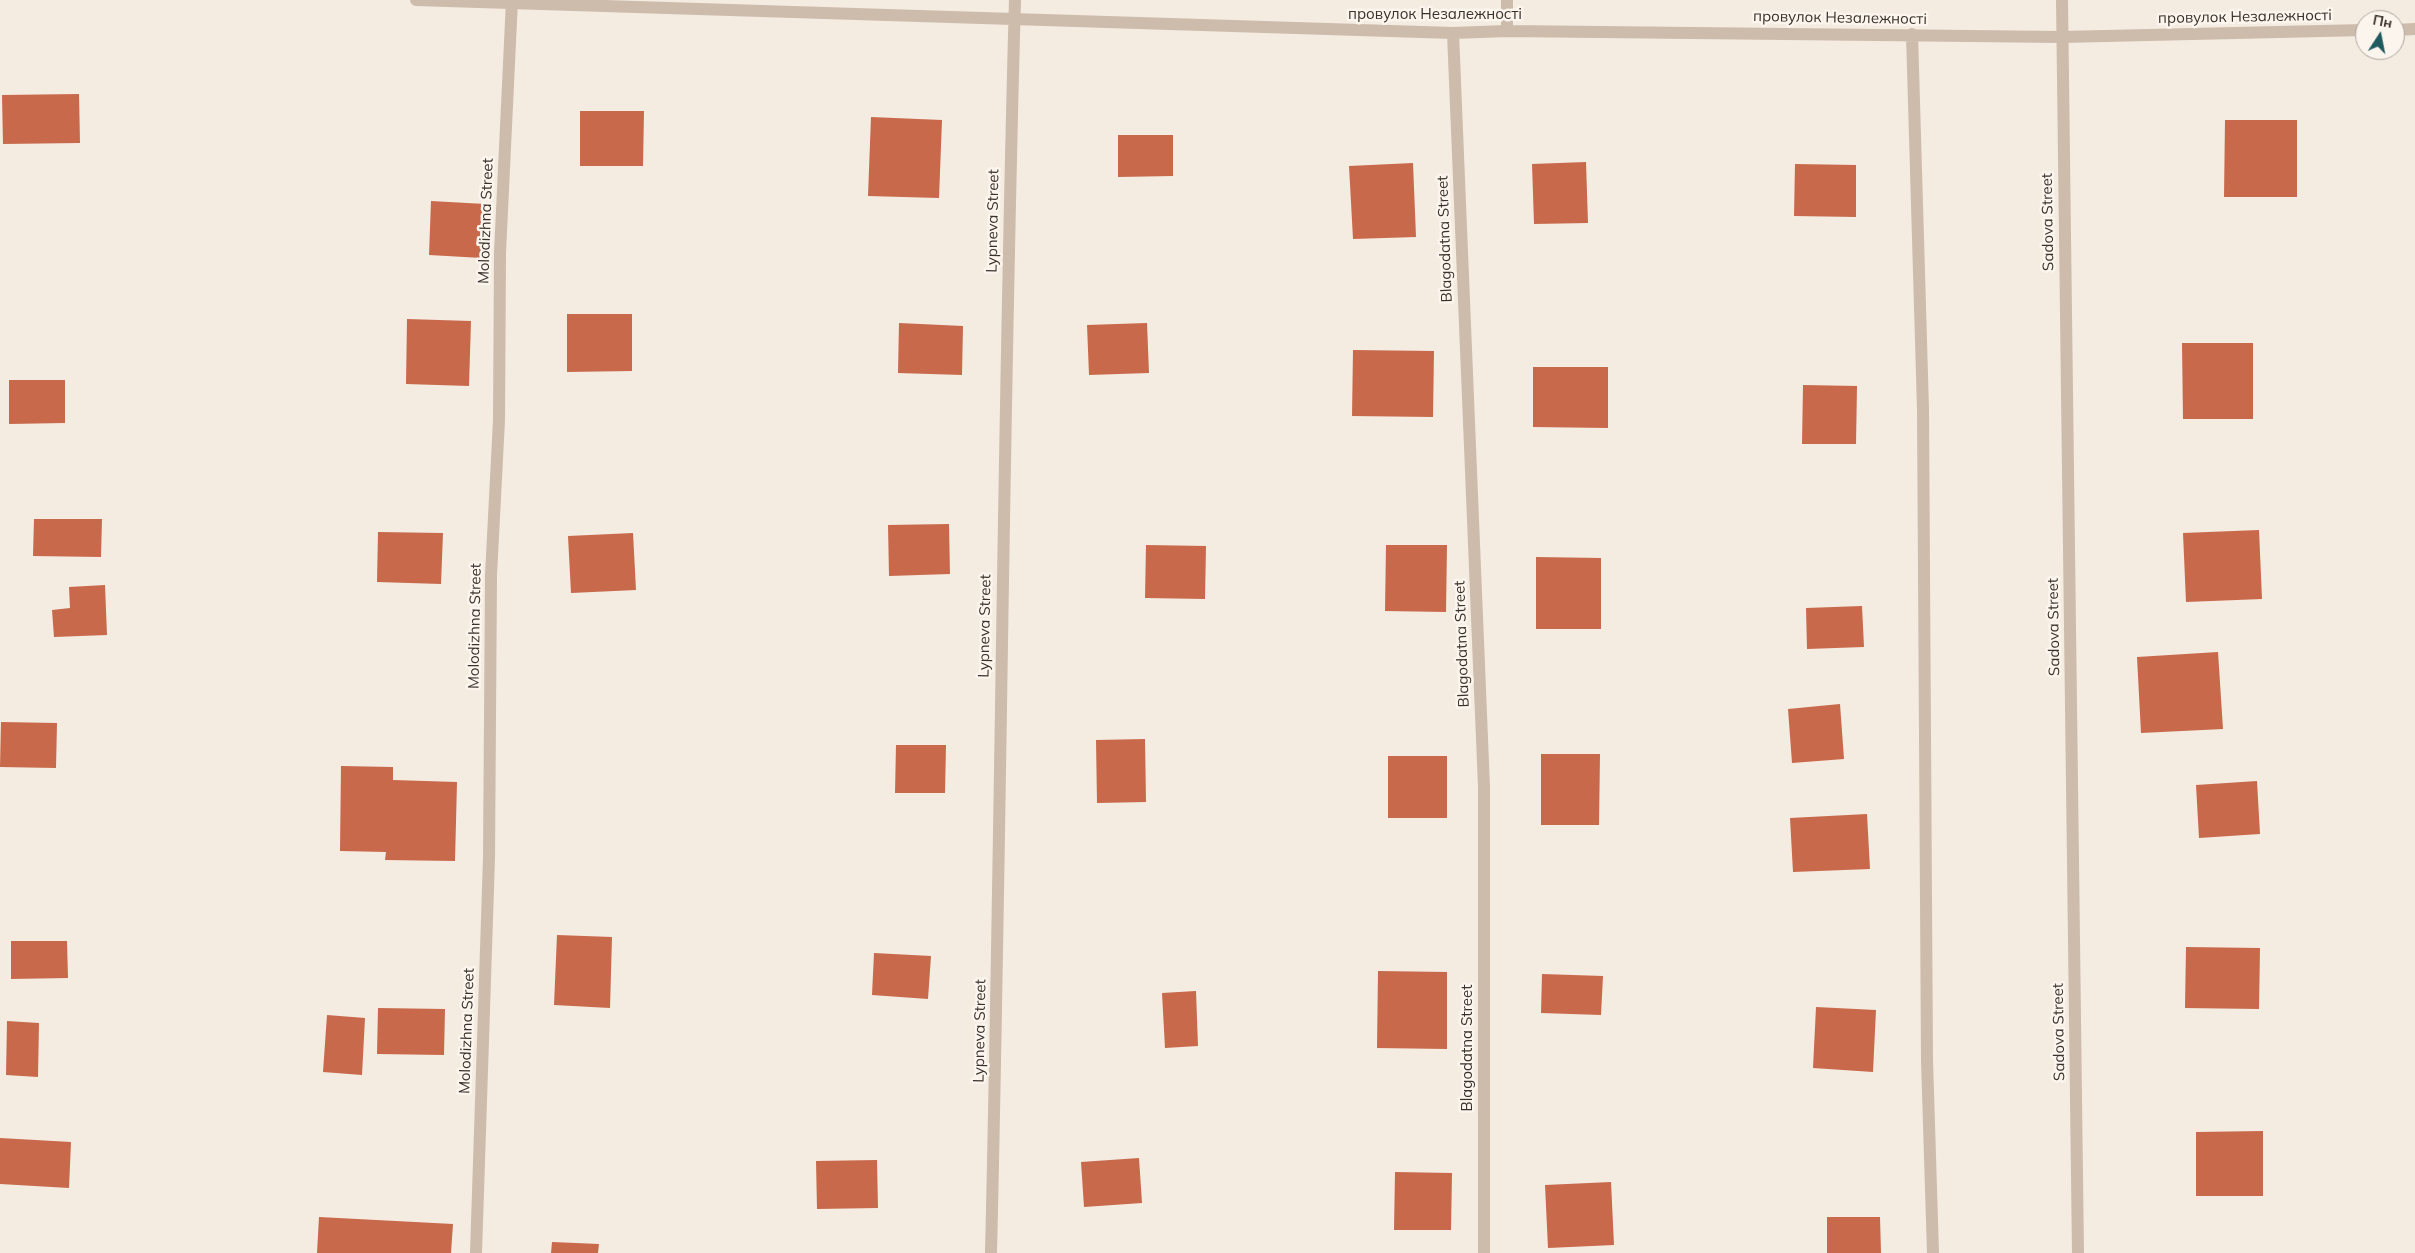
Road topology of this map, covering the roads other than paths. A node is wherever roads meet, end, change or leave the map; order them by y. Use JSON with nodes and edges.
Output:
{"nodes":[{"id":1,"x":416,"y":0,"type":"edge"},
{"id":2,"x":1015,"y":0,"type":"edge"},
{"id":3,"x":1507,"y":0,"type":"edge"},
{"id":4,"x":2062,"y":0,"type":"edge"},
{"id":5,"x":511,"y":2,"type":"edge"},
{"id":6,"x":1014,"y":20,"type":"junction"},
{"id":7,"x":2355,"y":30,"type":"edge"},
{"id":8,"x":1507,"y":31,"type":"junction"},
{"id":9,"x":1453,"y":33,"type":"junction"},
{"id":10,"x":1912,"y":34,"type":"junction"},
{"id":11,"x":2062,"y":37,"type":"junction"},
{"id":12,"x":476,"y":1253,"type":"edge"},
{"id":13,"x":991,"y":1253,"type":"edge"},
{"id":14,"x":1484,"y":1253,"type":"edge"},
{"id":15,"x":1933,"y":1253,"type":"edge"},
{"id":16,"x":2078,"y":1253,"type":"edge"}],
"edges":[{"from":1,"to":5,"type":"street","name":"провулок Незалежності"},
{"from":2,"to":6,"type":"street","name":"Lypneva Street"},
{"from":3,"to":8,"type":"street"},
{"from":4,"to":11,"type":"street","name":"Sadova Street"},
{"from":5,"to":6,"type":"street","name":"провулок Незалежності"},
{"from":5,"to":12,"type":"street","name":"Molodizhna Street"},
{"from":6,"to":9,"type":"street","name":"провулок Незалежності"},
{"from":6,"to":13,"type":"street","name":"Lypneva Street"},
{"from":7,"to":11,"type":"street","name":"провулок Незалежності"},
{"from":8,"to":9,"type":"street","name":"провулок Незалежності"},
{"from":8,"to":10,"type":"street","name":"провулок Незалежності"},
{"from":9,"to":14,"type":"street","name":"Blagodatna Street"},
{"from":10,"to":11,"type":"street","name":"провулок Незалежності"},
{"from":10,"to":15,"type":"street"},
{"from":11,"to":16,"type":"street","name":"Sadova Street"}]}
